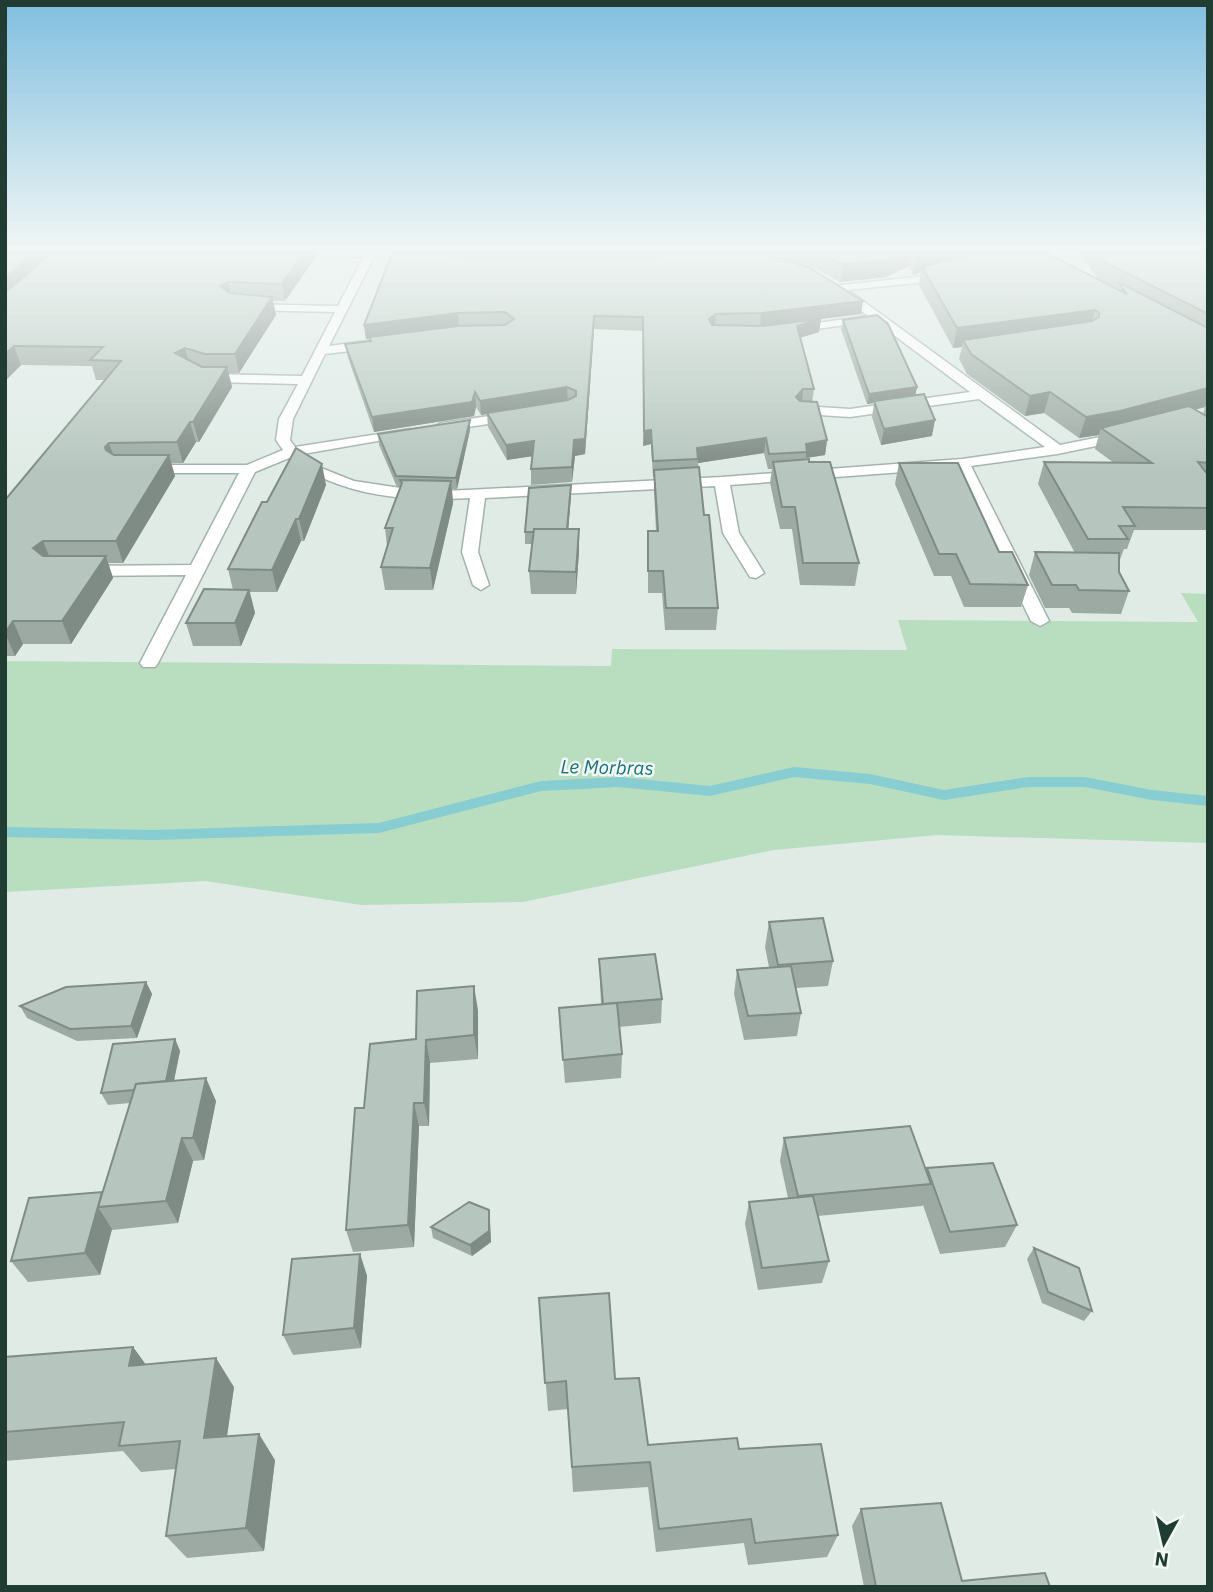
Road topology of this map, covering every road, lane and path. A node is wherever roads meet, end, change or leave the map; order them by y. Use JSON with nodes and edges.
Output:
{"nodes":[{"id":1,"x":336,"y":321,"type":"edge"},
{"id":2,"x":853,"y":321,"type":"edge"},
{"id":3,"x":884,"y":321,"type":"edge"},
{"id":4,"x":786,"y":330,"type":"edge"},
{"id":5,"x":383,"y":343,"type":"edge"},
{"id":6,"x":321,"y":351,"type":"junction"},
{"id":7,"x":189,"y":373,"type":"edge"},
{"id":8,"x":306,"y":380,"type":"junction"},
{"id":9,"x":984,"y":394,"type":"junction"},
{"id":10,"x":803,"y":410,"type":"edge"},
{"id":11,"x":527,"y":414,"type":"edge"},
{"id":12,"x":1139,"y":432,"type":"edge"},
{"id":13,"x":1057,"y":450,"type":"junction"},
{"id":14,"x":290,"y":452,"type":"junction"},
{"id":15,"x":962,"y":463,"type":"junction"},
{"id":16,"x":134,"y":469,"type":"edge"},
{"id":17,"x":249,"y":469,"type":"junction"},
{"id":18,"x":722,"y":481,"type":"junction"},
{"id":19,"x":478,"y":495,"type":"junction"},
{"id":20,"x":195,"y":570,"type":"junction"},
{"id":21,"x":65,"y":571,"type":"edge"},
{"id":22,"x":756,"y":573,"type":"dead end"},
{"id":23,"x":481,"y":585,"type":"dead end"},
{"id":24,"x":1040,"y":621,"type":"dead end"},
{"id":25,"x":149,"y":663,"type":"dead end"}],
"edges":[{"from":1,"to":6,"type":"street"},
{"from":2,"to":4,"type":"street"},
{"from":3,"to":9,"type":"street"},
{"from":5,"to":6,"type":"street"},
{"from":6,"to":8,"type":"street"},
{"from":7,"to":8,"type":"street"},
{"from":8,"to":14,"type":"street"},
{"from":9,"to":10,"type":"street"},
{"from":9,"to":13,"type":"street"},
{"from":11,"to":14,"type":"street"},
{"from":12,"to":13,"type":"street"},
{"from":13,"to":15,"type":"street"},
{"from":14,"to":17,"type":"street"},
{"from":14,"to":19,"type":"street"},
{"from":15,"to":18,"type":"street"},
{"from":15,"to":24,"type":"street"},
{"from":16,"to":17,"type":"street"},
{"from":17,"to":20,"type":"street"},
{"from":18,"to":19,"type":"street"},
{"from":18,"to":22,"type":"street"},
{"from":19,"to":23,"type":"street"},
{"from":20,"to":21,"type":"street"},
{"from":20,"to":25,"type":"street"}]}
